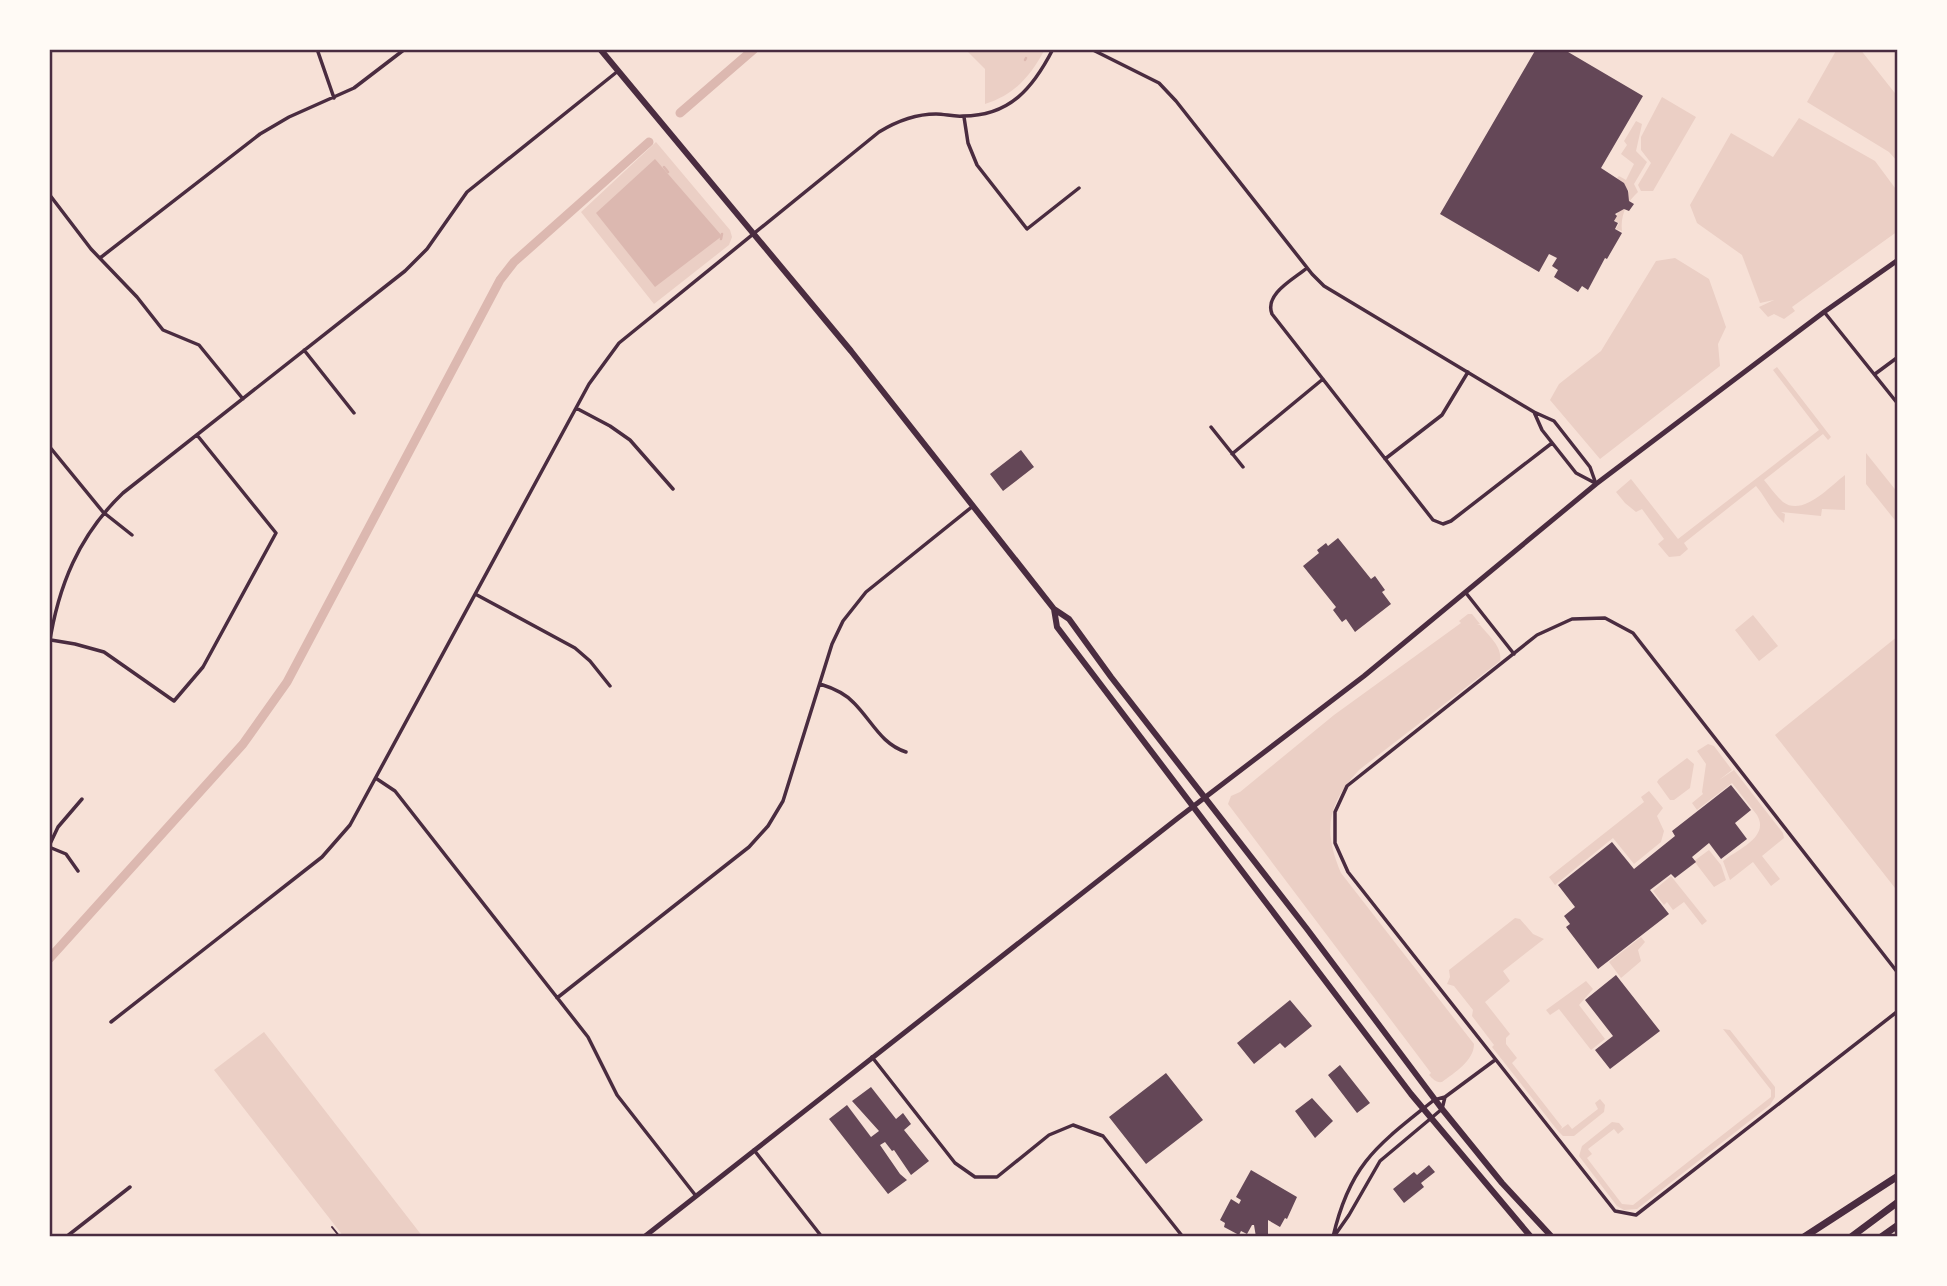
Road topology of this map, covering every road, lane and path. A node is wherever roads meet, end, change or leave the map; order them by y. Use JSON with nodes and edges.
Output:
{"nodes":[{"id":1,"x":317,"y":49,"type":"edge"},
{"id":2,"x":405,"y":49,"type":"edge"},
{"id":3,"x":600,"y":49,"type":"edge"},
{"id":4,"x":1053,"y":49,"type":"edge"},
{"id":5,"x":1091,"y":49,"type":"edge"},
{"id":6,"x":618,"y":72,"type":"junction"},
{"id":7,"x":334,"y":98,"type":"junction"},
{"id":8,"x":964,"y":117,"type":"junction"},
{"id":9,"x":1079,"y":188,"type":"dead end"},
{"id":10,"x":49,"y":194,"type":"edge"},
{"id":11,"x":754,"y":234,"type":"junction"},
{"id":12,"x":100,"y":258,"type":"junction"},
{"id":13,"x":1898,"y":260,"type":"edge"},
{"id":14,"x":1307,"y":268,"type":"junction"},
{"id":15,"x":1824,"y":312,"type":"junction"},
{"id":16,"x":304,"y":350,"type":"junction"},
{"id":17,"x":1898,"y":357,"type":"edge"},
{"id":18,"x":1468,"y":372,"type":"junction"},
{"id":19,"x":1875,"y":374,"type":"junction"},
{"id":20,"x":1323,"y":379,"type":"junction"},
{"id":21,"x":243,"y":399,"type":"junction"},
{"id":22,"x":1898,"y":404,"type":"edge"},
{"id":23,"x":576,"y":408,"type":"junction"},
{"id":24,"x":1534,"y":412,"type":"junction"},
{"id":25,"x":354,"y":414,"type":"dead end"},
{"id":26,"x":1211,"y":427,"type":"dead end"},
{"id":27,"x":197,"y":435,"type":"junction"},
{"id":28,"x":1552,"y":443,"type":"junction"},
{"id":29,"x":49,"y":446,"type":"edge"},
{"id":30,"x":1232,"y":454,"type":"junction"},
{"id":31,"x":1385,"y":459,"type":"junction"},
{"id":32,"x":1243,"y":467,"type":"dead end"},
{"id":33,"x":1596,"y":484,"type":"junction"},
{"id":34,"x":673,"y":489,"type":"dead end"},
{"id":35,"x":974,"y":506,"type":"junction"},
{"id":36,"x":103,"y":512,"type":"junction"},
{"id":37,"x":132,"y":535,"type":"dead end"},
{"id":38,"x":1466,"y":593,"type":"junction"},
{"id":39,"x":477,"y":595,"type":"junction"},
{"id":40,"x":1054,"y":609,"type":"junction"},
{"id":41,"x":49,"y":640,"type":"edge"},
{"id":42,"x":49,"y":646,"type":"edge"},
{"id":43,"x":1514,"y":654,"type":"junction"},
{"id":44,"x":820,"y":684,"type":"junction"},
{"id":45,"x":610,"y":686,"type":"dead end"},
{"id":46,"x":906,"y":752,"type":"dead end"},
{"id":47,"x":377,"y":779,"type":"junction"},
{"id":48,"x":1205,"y":797,"type":"junction"},
{"id":49,"x":82,"y":800,"type":"dead end"},
{"id":50,"x":1194,"y":806,"type":"junction"},
{"id":51,"x":49,"y":847,"type":"edge"},
{"id":52,"x":78,"y":871,"type":"dead end"},
{"id":53,"x":1898,"y":973,"type":"edge"},
{"id":54,"x":557,"y":998,"type":"junction"},
{"id":55,"x":1898,"y":1011,"type":"edge"},
{"id":56,"x":111,"y":1023,"type":"dead end"},
{"id":57,"x":872,"y":1057,"type":"junction"},
{"id":58,"x":1495,"y":1060,"type":"junction"},
{"id":59,"x":1445,"y":1097,"type":"junction"},
{"id":60,"x":1434,"y":1100,"type":"junction"},
{"id":61,"x":1423,"y":1109,"type":"junction"},
{"id":62,"x":1442,"y":1109,"type":"junction"},
{"id":63,"x":1432,"y":1119,"type":"junction"},
{"id":64,"x":754,"y":1150,"type":"junction"},
{"id":65,"x":1898,"y":1176,"type":"edge"},
{"id":66,"x":130,"y":1187,"type":"dead end"},
{"id":67,"x":695,"y":1196,"type":"junction"},
{"id":68,"x":1898,"y":1202,"type":"edge"},
{"id":69,"x":1898,"y":1225,"type":"edge"},
{"id":70,"x":332,"y":1227,"type":"dead end"},
{"id":71,"x":653,"y":1230,"type":"junction"},
{"id":72,"x":65,"y":1237,"type":"edge"},
{"id":73,"x":340,"y":1237,"type":"edge"},
{"id":74,"x":644,"y":1237,"type":"edge"},
{"id":75,"x":659,"y":1237,"type":"edge"},
{"id":76,"x":822,"y":1237,"type":"edge"},
{"id":77,"x":1183,"y":1237,"type":"edge"},
{"id":78,"x":1333,"y":1237,"type":"edge"},
{"id":79,"x":1531,"y":1237,"type":"edge"},
{"id":80,"x":1552,"y":1237,"type":"edge"},
{"id":81,"x":1804,"y":1237,"type":"edge"},
{"id":82,"x":1851,"y":1237,"type":"edge"},
{"id":83,"x":1881,"y":1237,"type":"edge"}],
"edges":[{"from":1,"to":7,"type":"street"},
{"from":2,"to":7,"type":"street"},
{"from":3,"to":6,"type":"main road"},
{"from":4,"to":8,"type":"street"},
{"from":5,"to":14,"type":"street"},
{"from":6,"to":11,"type":"main road"},
{"from":6,"to":16,"type":"street"},
{"from":7,"to":12,"type":"street"},
{"from":8,"to":9,"type":"street"},
{"from":8,"to":11,"type":"street"},
{"from":10,"to":12,"type":"street"},
{"from":11,"to":23,"type":"street"},
{"from":11,"to":35,"type":"main road"},
{"from":12,"to":21,"type":"street"},
{"from":13,"to":15,"type":"main road"},
{"from":14,"to":18,"type":"street"},
{"from":14,"to":20,"type":"street"},
{"from":15,"to":19,"type":"street"},
{"from":15,"to":33,"type":"main road"},
{"from":16,"to":21,"type":"street"},
{"from":16,"to":25,"type":"street"},
{"from":17,"to":19,"type":"street"},
{"from":18,"to":24,"type":"street"},
{"from":18,"to":31,"type":"street"},
{"from":19,"to":22,"type":"street"},
{"from":20,"to":30,"type":"street"},
{"from":20,"to":31,"type":"street"},
{"from":21,"to":27,"type":"street"},
{"from":23,"to":34,"type":"street"},
{"from":23,"to":39,"type":"street"},
{"from":24,"to":28,"type":"street"},
{"from":24,"to":33,"type":"street"},
{"from":26,"to":30,"type":"street"},
{"from":27,"to":36,"type":"street"},
{"from":27,"to":41,"type":"street"},
{"from":28,"to":31,"type":"street"},
{"from":28,"to":33,"type":"street"},
{"from":29,"to":36,"type":"street"},
{"from":30,"to":32,"type":"street"},
{"from":33,"to":38,"type":"main road"},
{"from":35,"to":40,"type":"main road"},
{"from":35,"to":44,"type":"street"},
{"from":36,"to":37,"type":"street"},
{"from":36,"to":41,"type":"street"},
{"from":38,"to":43,"type":"street"},
{"from":38,"to":48,"type":"main road"},
{"from":39,"to":45,"type":"street"},
{"from":39,"to":47,"type":"street"},
{"from":40,"to":48,"type":"main road"},
{"from":40,"to":50,"type":"main road"},
{"from":41,"to":42,"type":"street"},
{"from":43,"to":53,"type":"street"},
{"from":43,"to":58,"type":"street"},
{"from":44,"to":46,"type":"street"},
{"from":44,"to":54,"type":"street"},
{"from":47,"to":54,"type":"street"},
{"from":47,"to":56,"type":"street"},
{"from":48,"to":50,"type":"main road"},
{"from":48,"to":60,"type":"main road"},
{"from":49,"to":51,"type":"street"},
{"from":50,"to":57,"type":"main road"},
{"from":50,"to":61,"type":"main road"},
{"from":51,"to":52,"type":"street"},
{"from":54,"to":67,"type":"street"},
{"from":55,"to":58,"type":"street"},
{"from":57,"to":64,"type":"main road"},
{"from":57,"to":77,"type":"street"},
{"from":58,"to":59,"type":"street"},
{"from":59,"to":60,"type":"street"},
{"from":59,"to":62,"type":"street"},
{"from":60,"to":61,"type":"street"},
{"from":60,"to":62,"type":"main road"},
{"from":61,"to":63,"type":"main road"},
{"from":61,"to":78,"type":"street"},
{"from":62,"to":63,"type":"street"},
{"from":62,"to":80,"type":"main road"},
{"from":63,"to":78,"type":"street"},
{"from":63,"to":79,"type":"main road"},
{"from":64,"to":67,"type":"main road"},
{"from":64,"to":76,"type":"street"},
{"from":65,"to":81,"type":"highway"},
{"from":66,"to":72,"type":"street"},
{"from":67,"to":71,"type":"main road"},
{"from":68,"to":82,"type":"highway"},
{"from":69,"to":83,"type":"highway"},
{"from":70,"to":73,"type":"lane"},
{"from":71,"to":74,"type":"main road"},
{"from":71,"to":75,"type":"street"}]}
